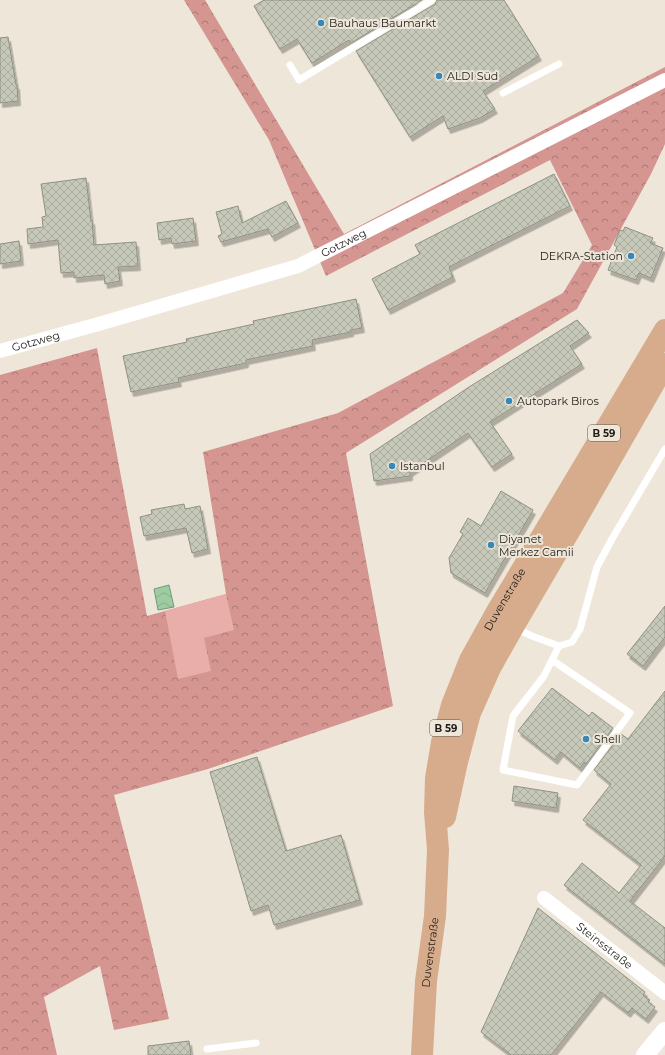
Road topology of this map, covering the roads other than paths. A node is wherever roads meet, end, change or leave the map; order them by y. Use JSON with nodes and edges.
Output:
{"nodes":[{"id":1,"x":432,"y":0,"type":"edge"},
{"id":2,"x":559,"y":64,"type":"dead end"},
{"id":3,"x":290,"y":65,"type":"dead end"},
{"id":4,"x":665,"y":80,"type":"edge"},
{"id":5,"x":503,"y":92,"type":"dead end"},
{"id":6,"x":665,"y":330,"type":"edge"},
{"id":7,"x":0,"y":351,"type":"edge"},
{"id":8,"x":665,"y":364,"type":"edge"},
{"id":9,"x":665,"y":449,"type":"edge"},
{"id":10,"x":504,"y":621,"type":"junction"},
{"id":11,"x":559,"y":646,"type":"junction"},
{"id":12,"x":552,"y":660,"type":"junction"},
{"id":13,"x":544,"y":898,"type":"dead end"},
{"id":14,"x":665,"y":993,"type":"edge"},
{"id":15,"x":665,"y":1031,"type":"edge"},
{"id":16,"x":256,"y":1043,"type":"dead end"},
{"id":17,"x":207,"y":1049,"type":"dead end"},
{"id":18,"x":422,"y":1055,"type":"edge"},
{"id":19,"x":645,"y":1055,"type":"edge"}],
"edges":[{"from":1,"to":3,"type":"lane"},
{"from":2,"to":5,"type":"lane"},
{"from":4,"to":7,"type":"street","name":"Gotzweg"},
{"from":6,"to":10,"type":"main road","name":"Duvenstraße","number":"B 59"},
{"from":8,"to":10,"type":"main road","name":"Duvenstraße","number":"B 59"},
{"from":9,"to":11,"type":"lane"},
{"from":10,"to":11,"type":"lane"},
{"from":10,"to":18,"type":"main road","name":"Duvenstraße","number":"B 59"},
{"from":11,"to":12,"type":"lane"},
{"from":12,"to":12,"type":"lane"},
{"from":13,"to":14,"type":"street","name":"Steinsstraße"},
{"from":15,"to":19,"type":"street"},
{"from":16,"to":17,"type":"lane"}]}
